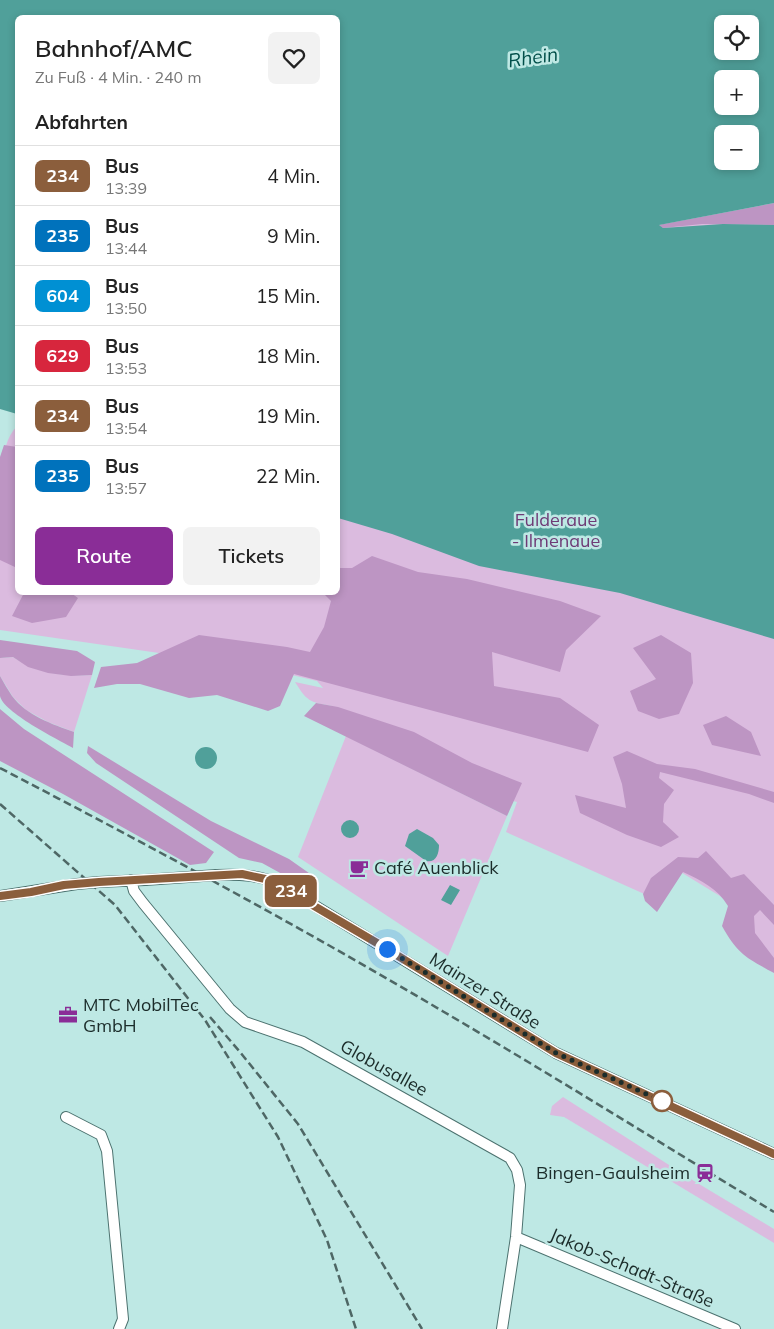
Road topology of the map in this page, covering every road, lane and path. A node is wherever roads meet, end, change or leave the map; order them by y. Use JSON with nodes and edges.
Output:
{"nodes":[{"id":1,"x":131,"y":880,"type":"junction"},
{"id":2,"x":0,"y":896,"type":"edge"},
{"id":3,"x":66,"y":1118,"type":"dead end"},
{"id":4,"x":774,"y":1154,"type":"edge"},
{"id":5,"x":516,"y":1237,"type":"junction"},
{"id":6,"x":119,"y":1329,"type":"edge"},
{"id":7,"x":502,"y":1329,"type":"edge"},
{"id":8,"x":735,"y":1329,"type":"edge"}],
"edges":[{"from":1,"to":2,"type":"street","name":"Mainzer Straße","bridge":true},
{"from":1,"to":4,"type":"street","name":"Mainzer Straße","bridge":true},
{"from":1,"to":5,"type":"street","name":"Globusallee"},
{"from":3,"to":6,"type":"street"},
{"from":5,"to":7,"type":"street","name":"Globusallee"},
{"from":5,"to":8,"type":"street","name":"Jakob-Schadt-Straße"}]}
